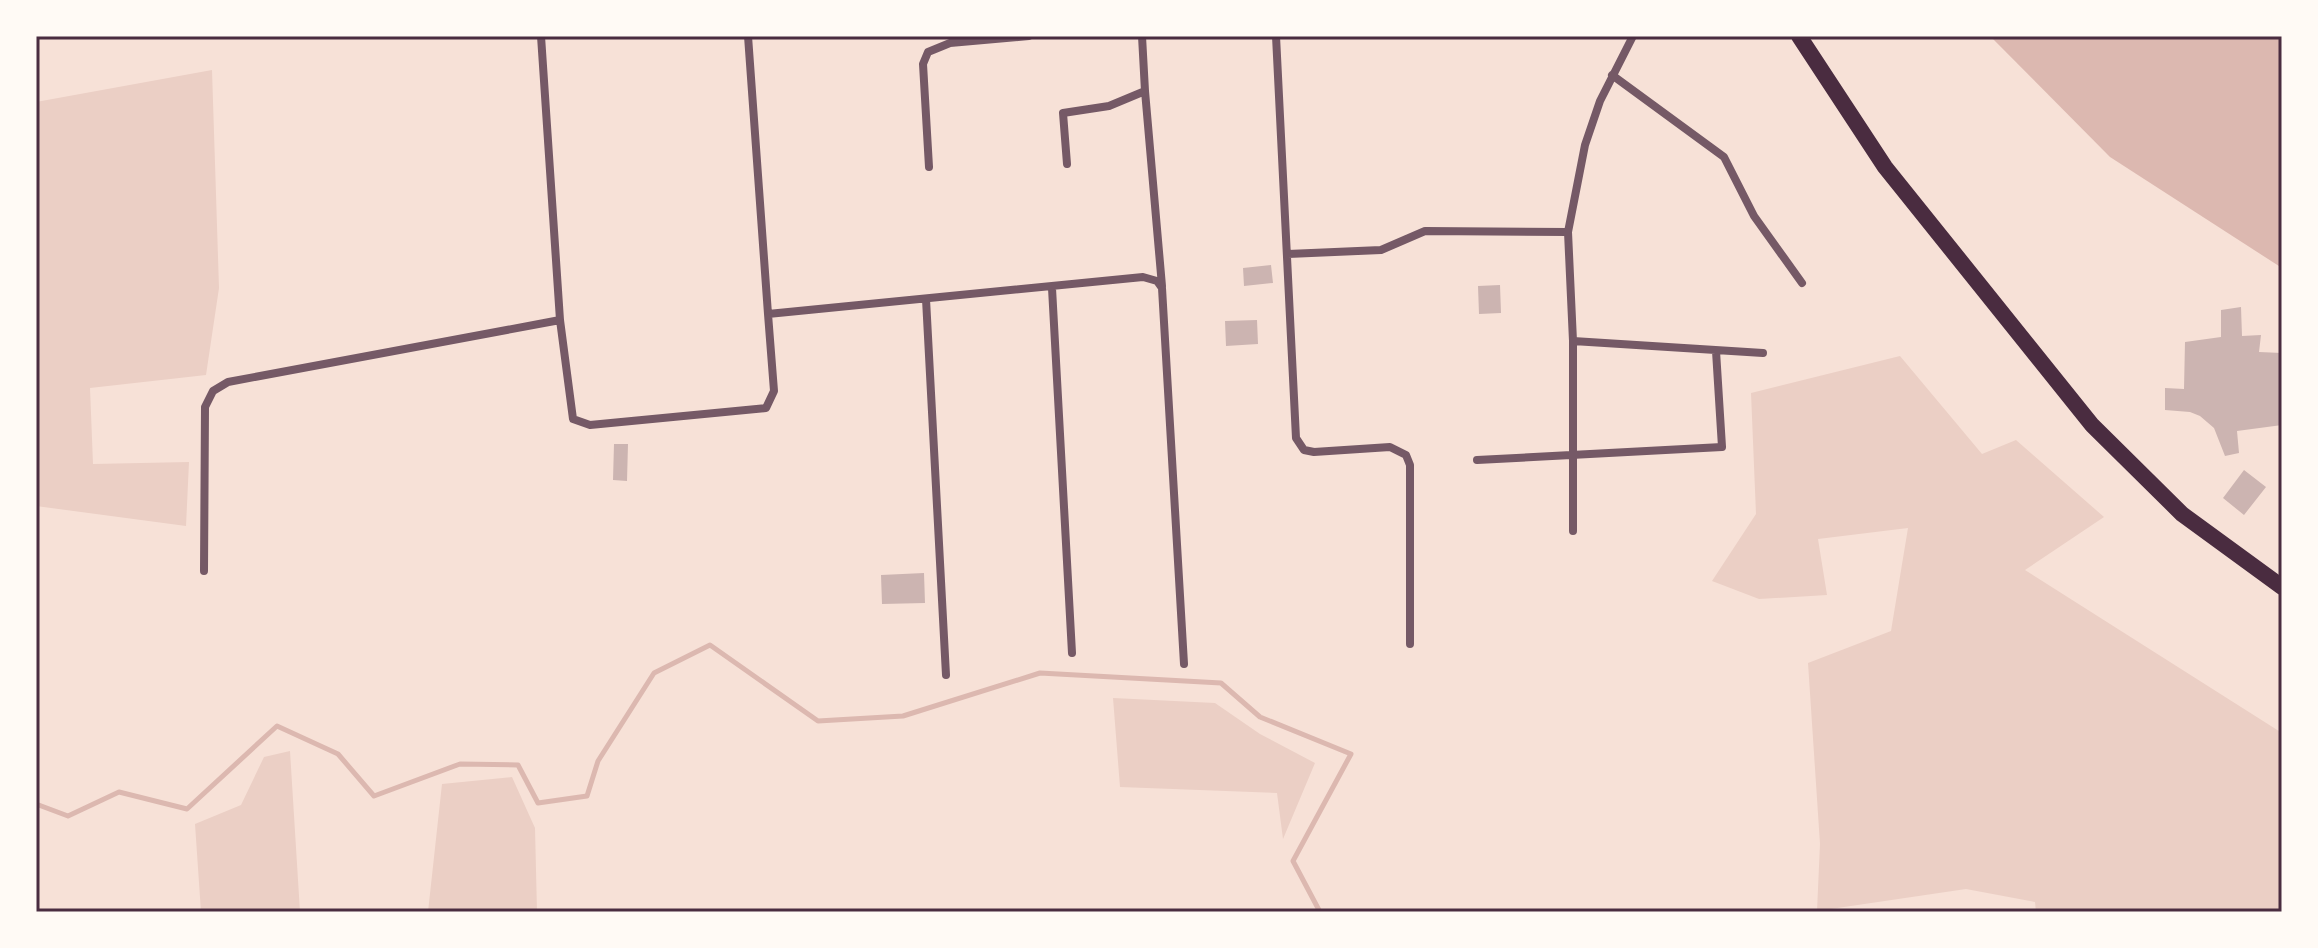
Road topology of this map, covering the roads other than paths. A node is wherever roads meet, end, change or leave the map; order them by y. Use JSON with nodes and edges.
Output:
{"nodes":[{"id":1,"x":541,"y":36,"type":"edge"},
{"id":2,"x":748,"y":36,"type":"edge"},
{"id":3,"x":1029,"y":36,"type":"edge"},
{"id":4,"x":1142,"y":36,"type":"edge"},
{"id":5,"x":1276,"y":36,"type":"edge"},
{"id":6,"x":1633,"y":36,"type":"edge"},
{"id":7,"x":1799,"y":36,"type":"edge"},
{"id":8,"x":1612,"y":75,"type":"junction"},
{"id":9,"x":1145,"y":91,"type":"junction"},
{"id":10,"x":1067,"y":164,"type":"dead end"},
{"id":11,"x":929,"y":167,"type":"dead end"},
{"id":12,"x":1568,"y":232,"type":"junction"},
{"id":13,"x":1288,"y":254,"type":"junction"},
{"id":14,"x":1802,"y":283,"type":"dead end"},
{"id":15,"x":1052,"y":288,"type":"junction"},
{"id":16,"x":1162,"y":288,"type":"junction"},
{"id":17,"x":926,"y":299,"type":"junction"},
{"id":18,"x":768,"y":314,"type":"junction"},
{"id":19,"x":560,"y":320,"type":"junction"},
{"id":20,"x":1573,"y":341,"type":"junction"},
{"id":21,"x":1716,"y":351,"type":"junction"},
{"id":22,"x":1763,"y":353,"type":"dead end"},
{"id":23,"x":1573,"y":453,"type":"junction"},
{"id":24,"x":1477,"y":460,"type":"dead end"},
{"id":25,"x":1573,"y":531,"type":"dead end"},
{"id":26,"x":204,"y":571,"type":"dead end"},
{"id":27,"x":2282,"y":587,"type":"edge"},
{"id":28,"x":1410,"y":644,"type":"dead end"},
{"id":29,"x":1072,"y":653,"type":"dead end"},
{"id":30,"x":1184,"y":664,"type":"dead end"},
{"id":31,"x":946,"y":675,"type":"dead end"}],
"edges":[{"from":1,"to":19,"type":"street"},
{"from":2,"to":18,"type":"street"},
{"from":3,"to":11,"type":"street"},
{"from":4,"to":9,"type":"street"},
{"from":5,"to":13,"type":"street"},
{"from":6,"to":8,"type":"street"},
{"from":7,"to":27,"type":"main road"},
{"from":8,"to":12,"type":"street"},
{"from":8,"to":14,"type":"street"},
{"from":9,"to":10,"type":"street"},
{"from":9,"to":16,"type":"street"},
{"from":12,"to":13,"type":"street"},
{"from":12,"to":20,"type":"street"},
{"from":13,"to":28,"type":"street"},
{"from":15,"to":16,"type":"street"},
{"from":15,"to":17,"type":"street"},
{"from":15,"to":29,"type":"street"},
{"from":16,"to":30,"type":"street"},
{"from":17,"to":18,"type":"street"},
{"from":17,"to":31,"type":"street"},
{"from":18,"to":19,"type":"street"},
{"from":19,"to":26,"type":"street"},
{"from":20,"to":21,"type":"street"},
{"from":20,"to":23,"type":"street"},
{"from":21,"to":22,"type":"street"},
{"from":21,"to":23,"type":"street"},
{"from":23,"to":24,"type":"street"},
{"from":23,"to":25,"type":"street"}]}
